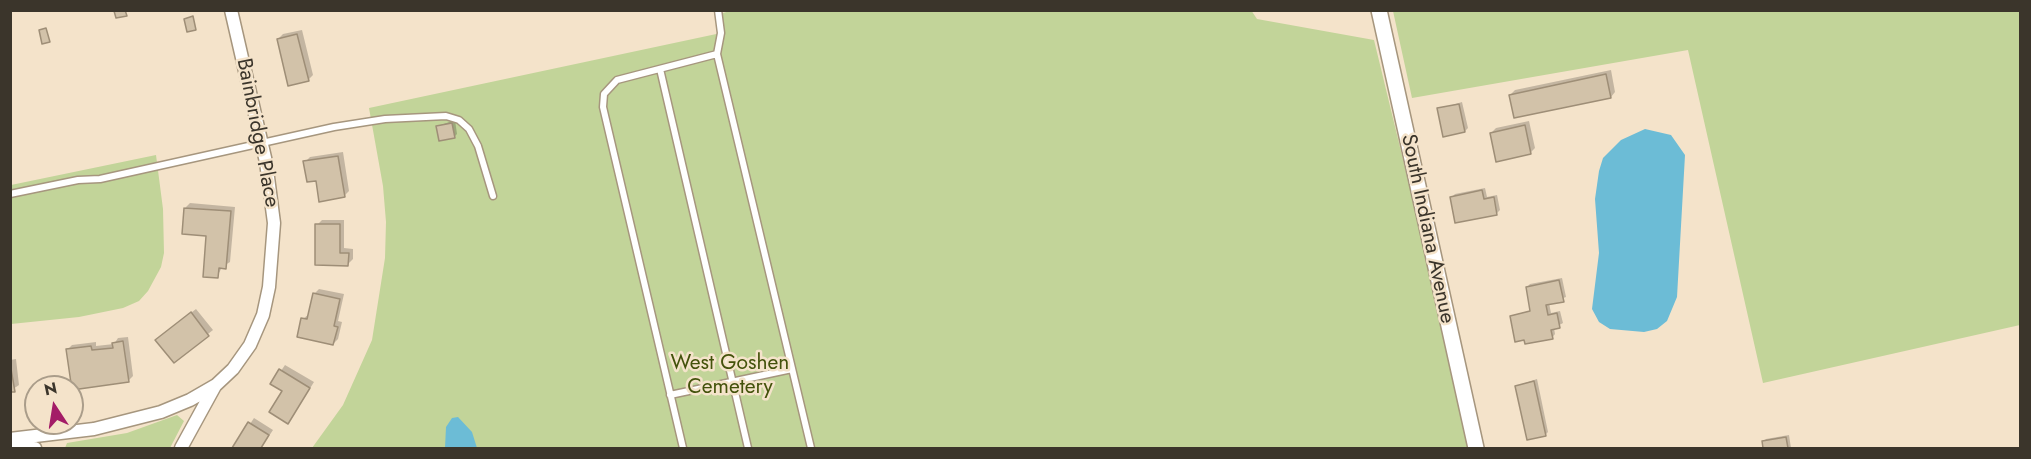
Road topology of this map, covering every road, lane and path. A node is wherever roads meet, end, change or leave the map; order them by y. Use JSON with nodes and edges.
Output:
{"nodes":[{"id":1,"x":231,"y":10,"type":"edge"},
{"id":2,"x":718,"y":10,"type":"edge"},
{"id":3,"x":1379,"y":10,"type":"edge"},
{"id":4,"x":717,"y":54,"type":"junction"},
{"id":5,"x":660,"y":69,"type":"junction"},
{"id":6,"x":261,"y":144,"type":"junction"},
{"id":7,"x":10,"y":194,"type":"edge"},
{"id":8,"x":493,"y":196,"type":"dead end"},
{"id":9,"x":792,"y":369,"type":"junction"},
{"id":10,"x":733,"y":382,"type":"junction"},
{"id":11,"x":216,"y":385,"type":"junction"},
{"id":12,"x":670,"y":395,"type":"junction"},
{"id":13,"x":10,"y":440,"type":"edge"},
{"id":14,"x":35,"y":448,"type":"edge"},
{"id":15,"x":181,"y":448,"type":"edge"},
{"id":16,"x":683,"y":448,"type":"edge"},
{"id":17,"x":748,"y":448,"type":"edge"},
{"id":18,"x":811,"y":448,"type":"edge"},
{"id":19,"x":1476,"y":448,"type":"edge"}],
"edges":[{"from":1,"to":6,"type":"street","name":"Bainbridge Place"},
{"from":2,"to":4,"type":"lane"},
{"from":3,"to":19,"type":"street","name":"South Indiana Avenue"},
{"from":4,"to":5,"type":"lane"},
{"from":4,"to":9,"type":"lane"},
{"from":5,"to":10,"type":"lane"},
{"from":5,"to":12,"type":"lane"},
{"from":6,"to":7,"type":"lane"},
{"from":6,"to":8,"type":"lane"},
{"from":6,"to":11,"type":"street","name":"Bainbridge Place"},
{"from":9,"to":10,"type":"lane"},
{"from":9,"to":18,"type":"lane"},
{"from":10,"to":12,"type":"lane"},
{"from":10,"to":17,"type":"lane"},
{"from":11,"to":13,"type":"street","name":"Bainbridge Place"},
{"from":11,"to":15,"type":"street","name":"Bainbridge Place"},
{"from":12,"to":16,"type":"lane"},
{"from":13,"to":14,"type":"street","name":"Bainbridge Place"}]}
